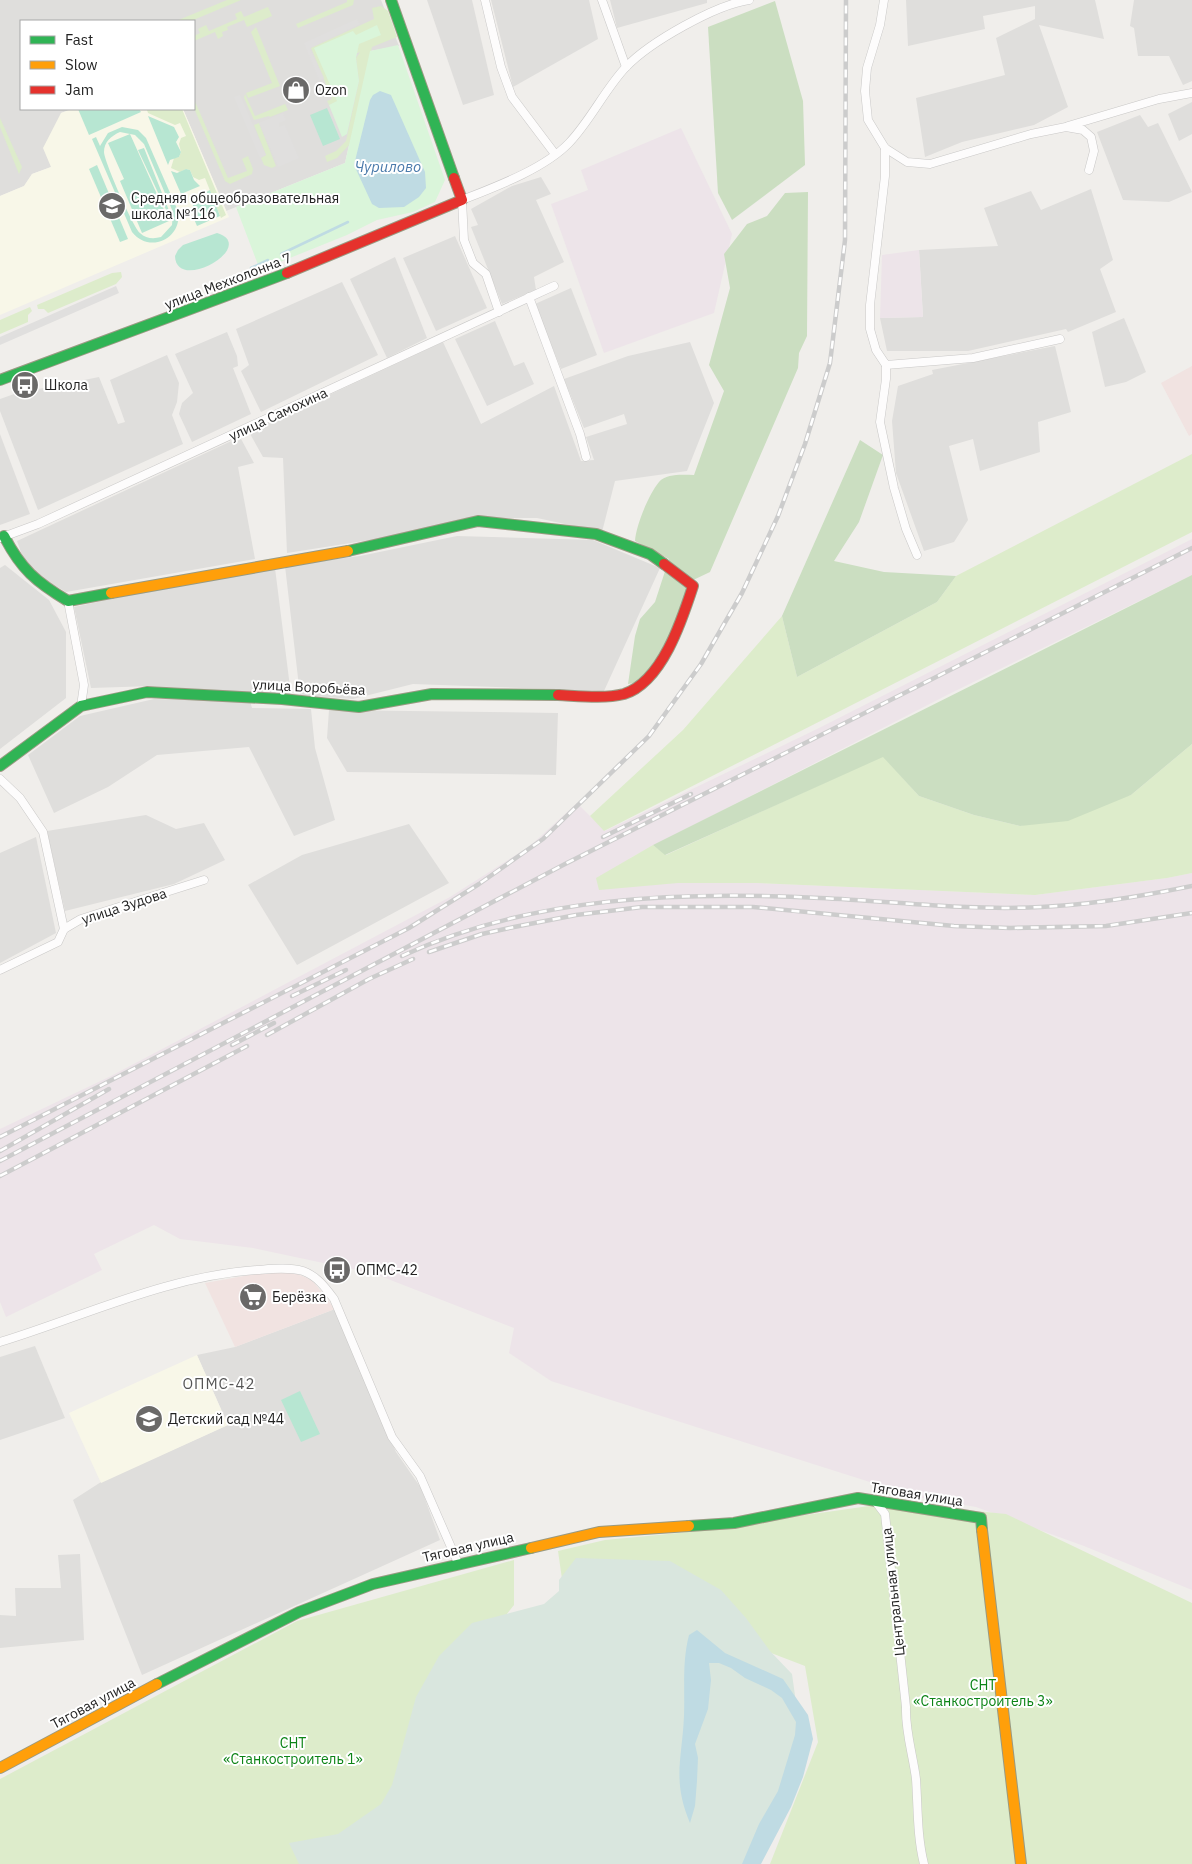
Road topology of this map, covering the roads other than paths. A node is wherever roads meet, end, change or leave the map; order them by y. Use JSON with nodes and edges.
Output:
{"nodes":[{"id":1,"x":391,"y":0,"type":"edge"},
{"id":2,"x":485,"y":0,"type":"edge"},
{"id":3,"x":602,"y":0,"type":"edge"},
{"id":4,"x":744,"y":0,"type":"edge"},
{"id":5,"x":884,"y":0,"type":"edge"},
{"id":6,"x":626,"y":67,"type":"junction"},
{"id":7,"x":1192,"y":92,"type":"edge"},
{"id":8,"x":1066,"y":126,"type":"junction"},
{"id":9,"x":885,"y":148,"type":"junction"},
{"id":10,"x":555,"y":154,"type":"junction"},
{"id":11,"x":1089,"y":170,"type":"dead end"},
{"id":12,"x":462,"y":200,"type":"junction"},
{"id":13,"x":554,"y":286,"type":"dead end"},
{"id":14,"x":529,"y":297,"type":"junction"},
{"id":15,"x":499,"y":312,"type":"junction"},
{"id":16,"x":1060,"y":339,"type":"dead end"},
{"id":17,"x":886,"y":365,"type":"junction"},
{"id":18,"x":0,"y":380,"type":"edge"},
{"id":19,"x":586,"y":457,"type":"dead end"},
{"id":20,"x":2,"y":537,"type":"edge"},
{"id":21,"x":917,"y":555,"type":"dead end"},
{"id":22,"x":68,"y":601,"type":"junction"},
{"id":23,"x":81,"y":706,"type":"junction"},
{"id":24,"x":0,"y":766,"type":"edge"},
{"id":25,"x":0,"y":779,"type":"edge"},
{"id":26,"x":204,"y":880,"type":"dead end"},
{"id":27,"x":64,"y":929,"type":"junction"},
{"id":28,"x":0,"y":970,"type":"edge"},
{"id":29,"x":0,"y":1342,"type":"edge"},
{"id":30,"x":875,"y":1501,"type":"junction"},
{"id":31,"x":458,"y":1563,"type":"junction"},
{"id":32,"x":0,"y":1768,"type":"edge"},
{"id":33,"x":924,"y":1864,"type":"edge"},
{"id":34,"x":1021,"y":1864,"type":"edge"}],
"edges":[{"from":1,"to":12,"type":"street"},
{"from":2,"to":10,"type":"street"},
{"from":3,"to":6,"type":"street"},
{"from":4,"to":6,"type":"street"},
{"from":5,"to":9,"type":"street"},
{"from":6,"to":10,"type":"street"},
{"from":7,"to":8,"type":"street"},
{"from":8,"to":9,"type":"street"},
{"from":8,"to":11,"type":"street"},
{"from":9,"to":17,"type":"street"},
{"from":10,"to":12,"type":"street"},
{"from":12,"to":15,"type":"street"},
{"from":12,"to":18,"type":"street","name":"улица Мехколонна 7"},
{"from":13,"to":14,"type":"street","name":"улица Самохина"},
{"from":14,"to":15,"type":"street","name":"улица Самохина"},
{"from":14,"to":19,"type":"street"},
{"from":15,"to":20,"type":"street","name":"улица Самохина"},
{"from":16,"to":17,"type":"street"},
{"from":17,"to":21,"type":"street"},
{"from":20,"to":22,"type":"street"},
{"from":22,"to":23,"type":"street"},
{"from":22,"to":23,"type":"street","name":"улица Воробьёва"},
{"from":23,"to":24,"type":"street","name":"улица Воробьёва"},
{"from":25,"to":27,"type":"street"},
{"from":26,"to":27,"type":"street","name":"улица Зудова"},
{"from":27,"to":28,"type":"street","name":"улица Зудова"},
{"from":29,"to":31,"type":"street"},
{"from":30,"to":31,"type":"street","name":"Тяговая улица"},
{"from":30,"to":33,"type":"street","name":"Центральная улица"},
{"from":30,"to":34,"type":"street","name":"Тяговая улица"},
{"from":31,"to":32,"type":"street","name":"Тяговая улица"}]}
